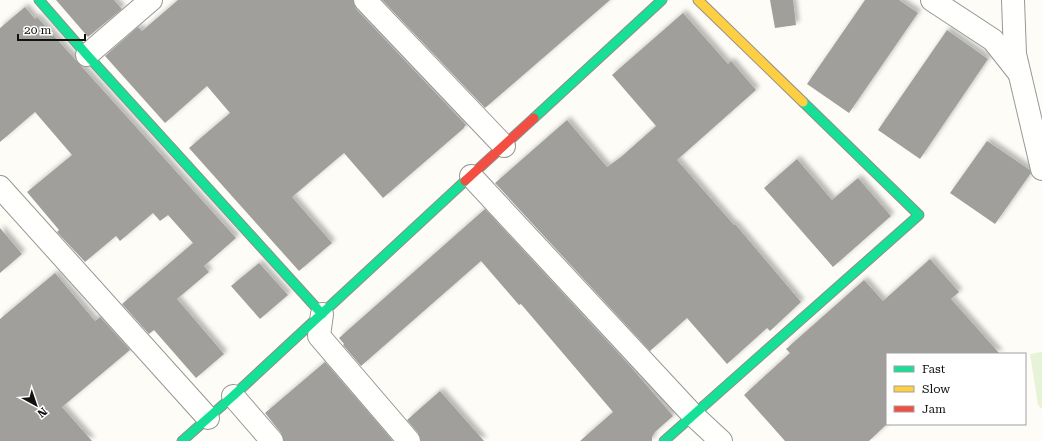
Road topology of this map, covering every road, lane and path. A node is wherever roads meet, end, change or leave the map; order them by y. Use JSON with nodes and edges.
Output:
{"nodes":[{"id":1,"x":39,"y":0,"type":"edge"},
{"id":2,"x":151,"y":0,"type":"edge"},
{"id":3,"x":366,"y":0,"type":"edge"},
{"id":4,"x":662,"y":0,"type":"edge"},
{"id":5,"x":698,"y":0,"type":"edge"},
{"id":6,"x":932,"y":0,"type":"edge"},
{"id":7,"x":1013,"y":0,"type":"edge"},
{"id":8,"x":87,"y":55,"type":"junction"},
{"id":9,"x":1021,"y":75,"type":"junction"},
{"id":10,"x":504,"y":146,"type":"junction"},
{"id":11,"x":1042,"y":169,"type":"edge"},
{"id":12,"x":471,"y":176,"type":"junction"},
{"id":13,"x":0,"y":187,"type":"edge"},
{"id":14,"x":322,"y":314,"type":"junction"},
{"id":15,"x":233,"y":396,"type":"junction"},
{"id":16,"x":693,"y":415,"type":"junction"},
{"id":17,"x":208,"y":418,"type":"junction"},
{"id":18,"x":182,"y":441,"type":"edge"},
{"id":19,"x":272,"y":441,"type":"edge"},
{"id":20,"x":409,"y":441,"type":"edge"},
{"id":21,"x":664,"y":441,"type":"edge"},
{"id":22,"x":721,"y":441,"type":"edge"}],
"edges":[{"from":1,"to":8,"type":"street"},
{"from":2,"to":8,"type":"street"},
{"from":3,"to":10,"type":"street"},
{"from":4,"to":10,"type":"street"},
{"from":5,"to":16,"type":"street"},
{"from":6,"to":9,"type":"street"},
{"from":7,"to":9,"type":"street"},
{"from":8,"to":14,"type":"street"},
{"from":9,"to":11,"type":"street"},
{"from":10,"to":12,"type":"street"},
{"from":12,"to":14,"type":"street"},
{"from":12,"to":16,"type":"street"},
{"from":13,"to":17,"type":"street"},
{"from":14,"to":15,"type":"street"},
{"from":14,"to":20,"type":"street"},
{"from":15,"to":17,"type":"street"},
{"from":15,"to":19,"type":"street"},
{"from":16,"to":21,"type":"street"},
{"from":16,"to":22,"type":"street"},
{"from":17,"to":18,"type":"street"}]}
